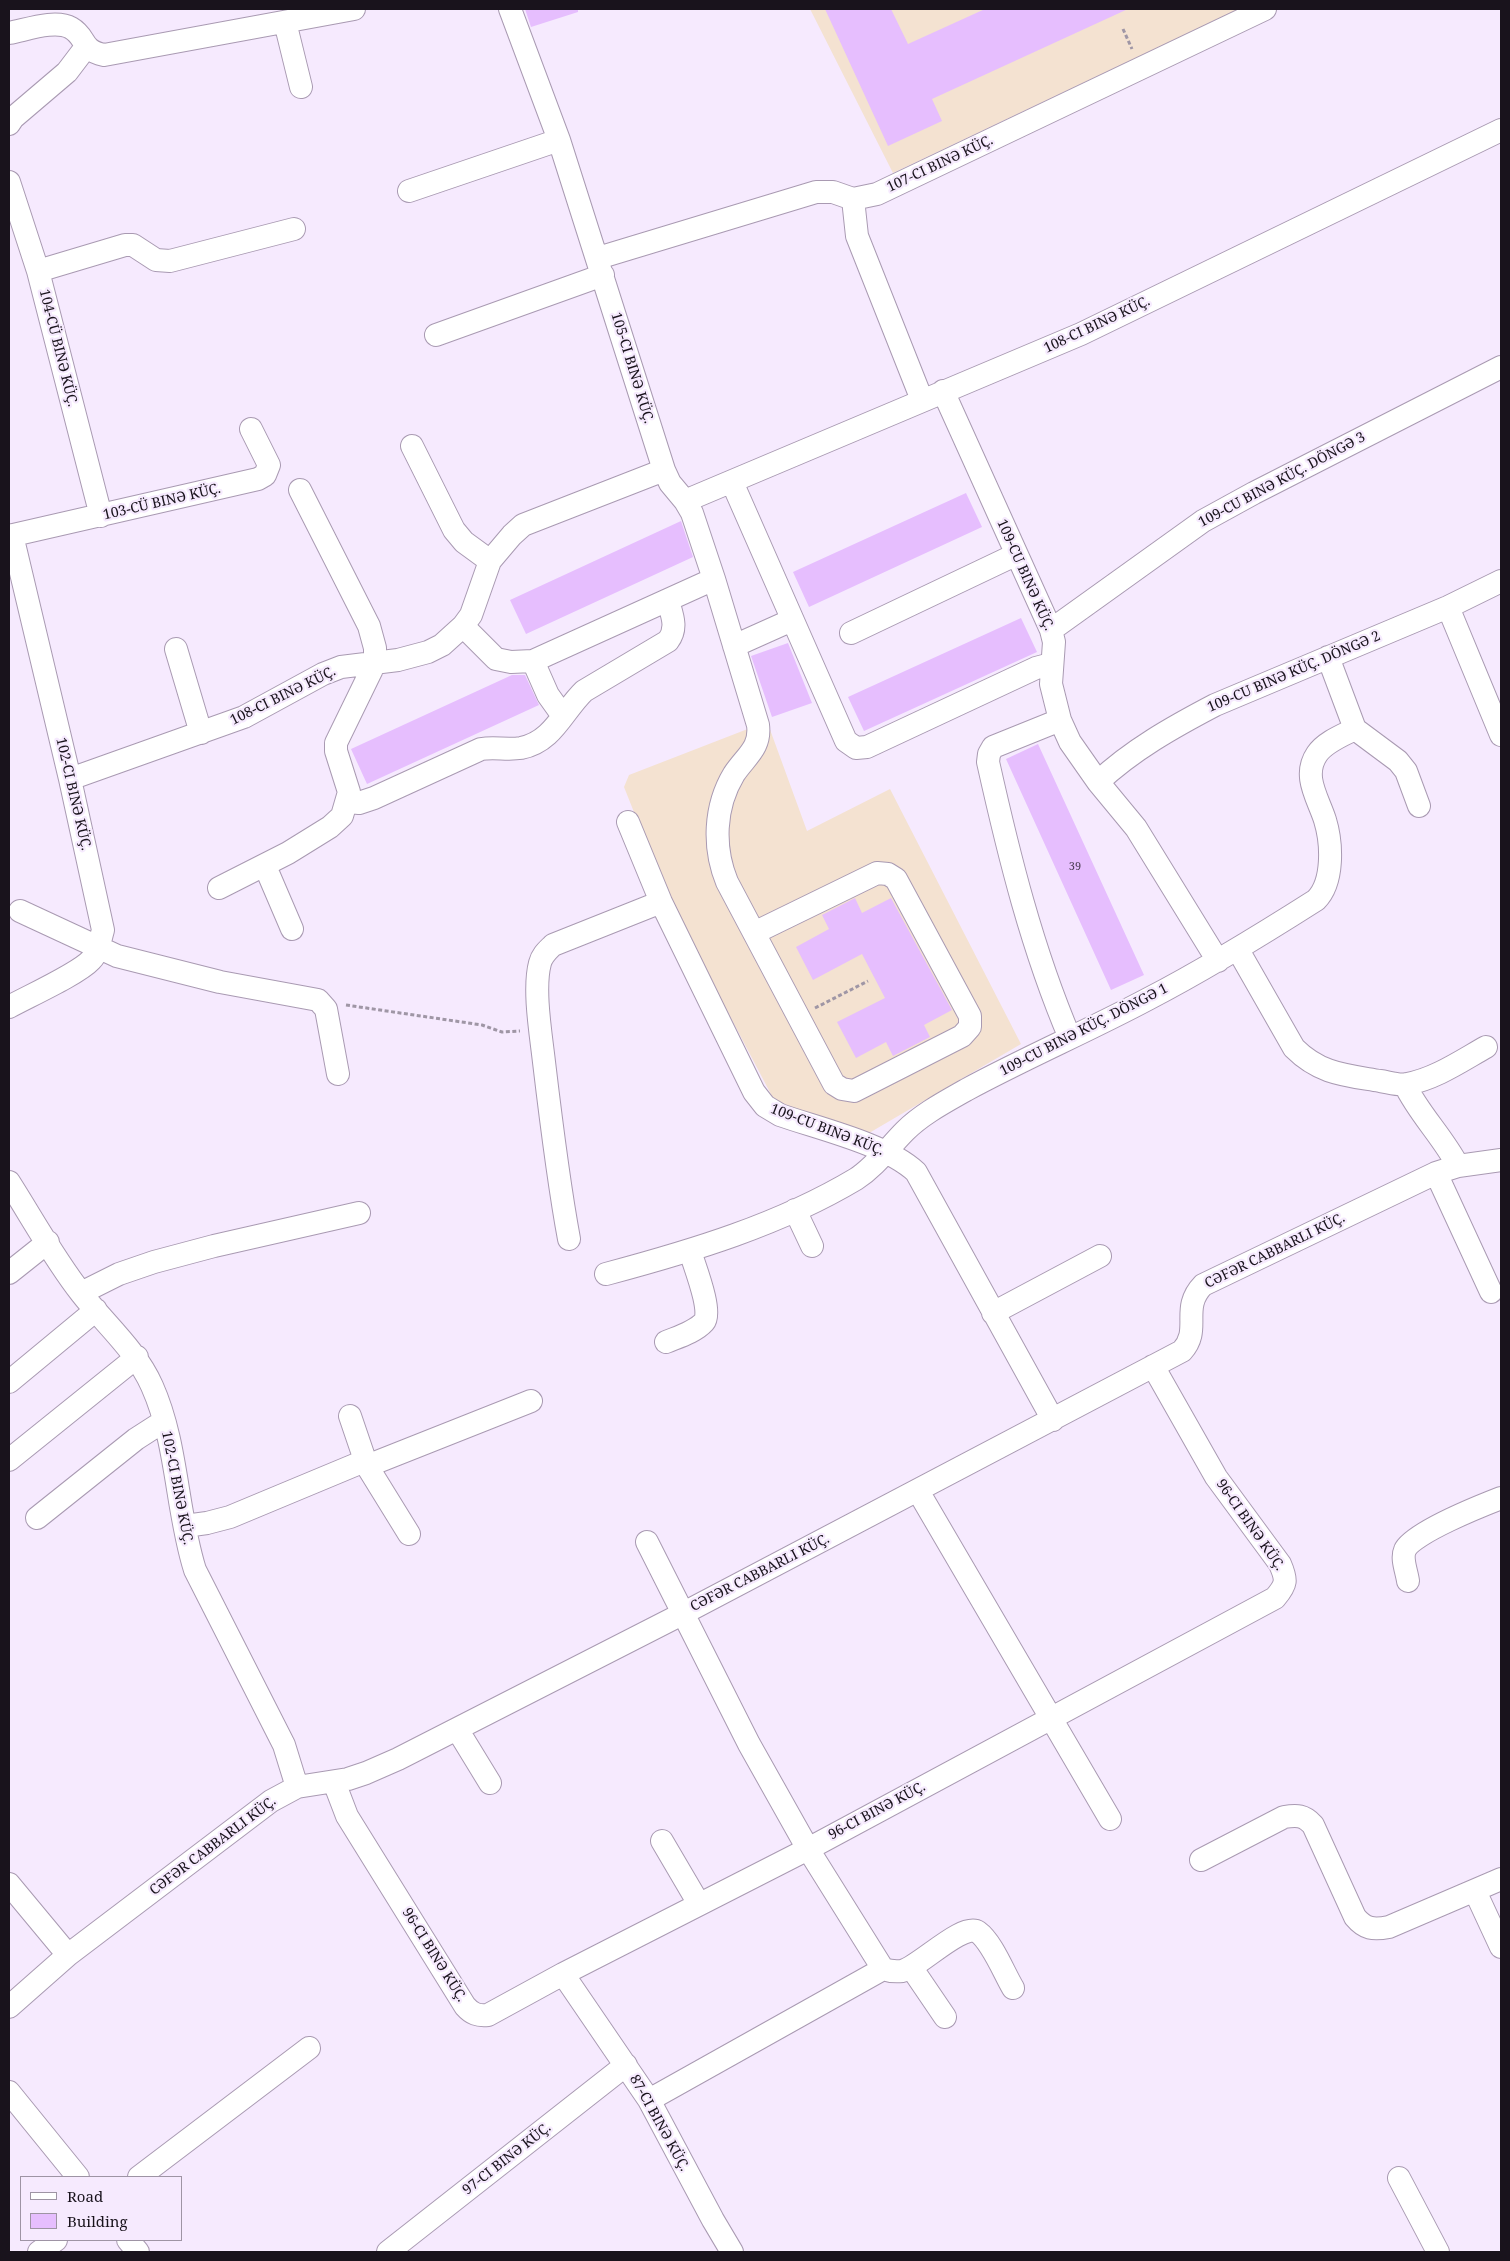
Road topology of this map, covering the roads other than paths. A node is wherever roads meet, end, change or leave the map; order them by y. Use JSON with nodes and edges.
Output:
{"nodes":[{"id":1,"x":354,"y":9,"type":"edge"},
{"id":2,"x":510,"y":9,"type":"edge"},
{"id":3,"x":1265,"y":9,"type":"edge"},
{"id":4,"x":73,"y":19,"type":"edge"},
{"id":5,"x":285,"y":22,"type":"junction"},
{"id":6,"x":9,"y":33,"type":"edge"},
{"id":7,"x":86,"y":47,"type":"junction"},
{"id":8,"x":301,"y":87,"type":"dead end"},
{"id":9,"x":9,"y":124,"type":"edge"},
{"id":10,"x":1501,"y":130,"type":"edge"},
{"id":11,"x":559,"y":140,"type":"junction"},
{"id":12,"x":9,"y":182,"type":"edge"},
{"id":13,"x":409,"y":191,"type":"dead end"},
{"id":14,"x":853,"y":199,"type":"junction"},
{"id":15,"x":294,"y":229,"type":"dead end"},
{"id":16,"x":600,"y":266,"type":"junction"},
{"id":17,"x":38,"y":271,"type":"junction"},
{"id":18,"x":436,"y":335,"type":"dead end"},
{"id":19,"x":1501,"y":367,"type":"edge"},
{"id":20,"x":943,"y":391,"type":"junction"},
{"id":21,"x":922,"y":400,"type":"junction"},
{"id":22,"x":251,"y":430,"type":"dead end"},
{"id":23,"x":412,"y":446,"type":"dead end"},
{"id":24,"x":664,"y":470,"type":"junction"},
{"id":25,"x":732,"y":482,"type":"junction"},
{"id":26,"x":300,"y":490,"type":"dead end"},
{"id":27,"x":685,"y":501,"type":"junction"},
{"id":28,"x":101,"y":516,"type":"junction"},
{"id":29,"x":10,"y":535,"type":"edge"},
{"id":30,"x":1015,"y":555,"type":"junction"},
{"id":31,"x":490,"y":561,"type":"junction"},
{"id":32,"x":714,"y":580,"type":"junction"},
{"id":33,"x":1501,"y":581,"type":"edge"},
{"id":34,"x":668,"y":601,"type":"junction"},
{"id":35,"x":1448,"y":608,"type":"junction"},
{"id":36,"x":792,"y":620,"type":"junction"},
{"id":37,"x":463,"y":626,"type":"junction"},
{"id":38,"x":1051,"y":630,"type":"junction"},
{"id":39,"x":851,"y":633,"type":"dead end"},
{"id":40,"x":734,"y":646,"type":"junction"},
{"id":41,"x":176,"y":649,"type":"dead end"},
{"id":42,"x":1328,"y":657,"type":"junction"},
{"id":43,"x":533,"y":660,"type":"junction"},
{"id":44,"x":375,"y":663,"type":"junction"},
{"id":45,"x":1051,"y":664,"type":"junction"},
{"id":46,"x":563,"y":716,"type":"junction"},
{"id":47,"x":1060,"y":720,"type":"junction"},
{"id":48,"x":1355,"y":729,"type":"junction"},
{"id":49,"x":201,"y":733,"type":"junction"},
{"id":50,"x":1501,"y":735,"type":"edge"},
{"id":51,"x":70,"y":779,"type":"junction"},
{"id":52,"x":1098,"y":782,"type":"junction"},
{"id":53,"x":348,"y":802,"type":"junction"},
{"id":54,"x":1419,"y":806,"type":"dead end"},
{"id":55,"x":628,"y":822,"type":"dead end"},
{"id":56,"x":265,"y":866,"type":"junction"},
{"id":57,"x":219,"y":888,"type":"dead end"},
{"id":58,"x":661,"y":902,"type":"junction"},
{"id":59,"x":20,"y":911,"type":"dead end"},
{"id":60,"x":292,"y":928,"type":"dead end"},
{"id":61,"x":754,"y":933,"type":"junction"},
{"id":62,"x":98,"y":949,"type":"junction"},
{"id":63,"x":1238,"y":950,"type":"junction"},
{"id":64,"x":1218,"y":961,"type":"junction"},
{"id":65,"x":9,"y":1007,"type":"edge"},
{"id":66,"x":1070,"y":1038,"type":"junction"},
{"id":67,"x":1486,"y":1047,"type":"dead end"},
{"id":68,"x":338,"y":1074,"type":"dead end"},
{"id":69,"x":1405,"y":1085,"type":"junction"},
{"id":70,"x":886,"y":1152,"type":"junction"},
{"id":71,"x":1501,"y":1160,"type":"edge"},
{"id":72,"x":1458,"y":1166,"type":"junction"},
{"id":73,"x":1436,"y":1173,"type":"junction"},
{"id":74,"x":9,"y":1182,"type":"edge"},
{"id":75,"x":795,"y":1210,"type":"junction"},
{"id":76,"x":359,"y":1212,"type":"dead end"},
{"id":77,"x":569,"y":1239,"type":"dead end"},
{"id":78,"x":48,"y":1242,"type":"junction"},
{"id":79,"x":812,"y":1246,"type":"dead end"},
{"id":80,"x":690,"y":1251,"type":"junction"},
{"id":81,"x":1100,"y":1256,"type":"dead end"},
{"id":82,"x":9,"y":1273,"type":"edge"},
{"id":83,"x":606,"y":1274,"type":"dead end"},
{"id":84,"x":1491,"y":1292,"type":"dead end"},
{"id":85,"x":81,"y":1293,"type":"junction"},
{"id":86,"x":96,"y":1310,"type":"junction"},
{"id":87,"x":993,"y":1313,"type":"junction"},
{"id":88,"x":666,"y":1342,"type":"dead end"},
{"id":89,"x":137,"y":1357,"type":"junction"},
{"id":90,"x":1153,"y":1366,"type":"junction"},
{"id":91,"x":9,"y":1382,"type":"edge"},
{"id":92,"x":531,"y":1402,"type":"dead end"},
{"id":93,"x":350,"y":1416,"type":"dead end"},
{"id":94,"x":1053,"y":1420,"type":"junction"},
{"id":95,"x":164,"y":1422,"type":"junction"},
{"id":96,"x":9,"y":1460,"type":"edge"},
{"id":97,"x":367,"y":1466,"type":"junction"},
{"id":98,"x":918,"y":1491,"type":"junction"},
{"id":99,"x":1501,"y":1498,"type":"edge"},
{"id":100,"x":37,"y":1518,"type":"dead end"},
{"id":101,"x":185,"y":1526,"type":"junction"},
{"id":102,"x":409,"y":1534,"type":"dead end"},
{"id":103,"x":647,"y":1542,"type":"dead end"},
{"id":104,"x":1408,"y":1581,"type":"dead end"},
{"id":105,"x":682,"y":1614,"type":"junction"},
{"id":106,"x":1050,"y":1717,"type":"junction"},
{"id":107,"x":457,"y":1728,"type":"junction"},
{"id":108,"x":334,"y":1782,"type":"junction"},
{"id":109,"x":490,"y":1782,"type":"dead end"},
{"id":110,"x":297,"y":1787,"type":"junction"},
{"id":111,"x":1110,"y":1819,"type":"dead end"},
{"id":112,"x":662,"y":1841,"type":"dead end"},
{"id":113,"x":808,"y":1849,"type":"junction"},
{"id":114,"x":1201,"y":1860,"type":"dead end"},
{"id":115,"x":1501,"y":1879,"type":"edge"},
{"id":116,"x":9,"y":1884,"type":"edge"},
{"id":117,"x":1475,"y":1891,"type":"junction"},
{"id":118,"x":699,"y":1904,"type":"junction"},
{"id":119,"x":1501,"y":1947,"type":"edge"},
{"id":120,"x":68,"y":1955,"type":"junction"},
{"id":121,"x":911,"y":1967,"type":"junction"},
{"id":122,"x":883,"y":1969,"type":"junction"},
{"id":123,"x":563,"y":1974,"type":"junction"},
{"id":124,"x":1013,"y":1988,"type":"dead end"},
{"id":125,"x":9,"y":2007,"type":"edge"},
{"id":126,"x":945,"y":2017,"type":"dead end"},
{"id":127,"x":309,"y":2048,"type":"dead end"},
{"id":128,"x":626,"y":2065,"type":"junction"},
{"id":129,"x":9,"y":2092,"type":"edge"},
{"id":130,"x":649,"y":2100,"type":"junction"},
{"id":131,"x":77,"y":2176,"type":"edge"},
{"id":132,"x":140,"y":2176,"type":"edge"},
{"id":133,"x":1399,"y":2178,"type":"dead end"},
{"id":134,"x":55,"y":2241,"type":"edge"},
{"id":135,"x":129,"y":2241,"type":"edge"},
{"id":136,"x":39,"y":2252,"type":"edge"},
{"id":137,"x":138,"y":2252,"type":"edge"},
{"id":138,"x":388,"y":2252,"type":"edge"},
{"id":139,"x":732,"y":2252,"type":"edge"},
{"id":140,"x":1438,"y":2252,"type":"edge"}],
"edges":[{"from":1,"to":5,"type":"street"},
{"from":2,"to":11,"type":"street","name":"105-CI BINƏ KÜÇ."},
{"from":3,"to":14,"type":"street","name":"107-CI BINƏ KÜÇ."},
{"from":4,"to":6,"type":"street"},
{"from":4,"to":7,"type":"street"},
{"from":5,"to":7,"type":"street"},
{"from":5,"to":8,"type":"street"},
{"from":7,"to":9,"type":"street"},
{"from":10,"to":20,"type":"street","name":"108-CI BINƏ KÜÇ."},
{"from":11,"to":13,"type":"street"},
{"from":11,"to":16,"type":"street","name":"105-CI BINƏ KÜÇ."},
{"from":12,"to":17,"type":"street","name":"104-CÜ BINƏ KÜÇ."},
{"from":14,"to":16,"type":"street","name":"107-CI BINƏ KÜÇ."},
{"from":14,"to":21,"type":"street"},
{"from":15,"to":17,"type":"street"},
{"from":16,"to":18,"type":"street","name":"107-CI BINƏ KÜÇ."},
{"from":16,"to":24,"type":"street","name":"105-CI BINƏ KÜÇ."},
{"from":17,"to":28,"type":"street","name":"104-CÜ BINƏ KÜÇ."},
{"from":19,"to":38,"type":"street","name":"109-CU BINƏ KÜÇ. DÖNGƏ 3"},
{"from":20,"to":21,"type":"street","name":"108-CI BINƏ KÜÇ."},
{"from":20,"to":30,"type":"street","name":"109-CU BINƏ KÜÇ."},
{"from":21,"to":25,"type":"street","name":"108-CI BINƏ KÜÇ."},
{"from":22,"to":28,"type":"street","name":"103-CÜ BINƏ KÜÇ."},
{"from":23,"to":31,"type":"street"},
{"from":24,"to":27,"type":"street","name":"105-CI BINƏ KÜÇ."},
{"from":24,"to":31,"type":"street","name":"108-CI BINƏ KÜÇ."},
{"from":25,"to":27,"type":"street","name":"108-CI BINƏ KÜÇ."},
{"from":25,"to":36,"type":"street"},
{"from":26,"to":44,"type":"street"},
{"from":27,"to":32,"type":"street","name":"105-CI BINƏ KÜÇ."},
{"from":28,"to":29,"type":"street","name":"103-CÜ BINƏ KÜÇ."},
{"from":29,"to":51,"type":"street","name":"102-CI BINƏ KÜÇ."},
{"from":30,"to":38,"type":"street","name":"109-CU BINƏ KÜÇ."},
{"from":30,"to":39,"type":"street"},
{"from":31,"to":37,"type":"street","name":"108-CI BINƏ KÜÇ."},
{"from":32,"to":34,"type":"street"},
{"from":32,"to":40,"type":"street","name":"105-CI BINƏ KÜÇ."},
{"from":33,"to":35,"type":"street","name":"109-CU BINƏ KÜÇ. DÖNGƏ 2"},
{"from":34,"to":43,"type":"street"},
{"from":34,"to":46,"type":"street"},
{"from":35,"to":42,"type":"street","name":"109-CU BINƏ KÜÇ. DÖNGƏ 2"},
{"from":35,"to":50,"type":"street"},
{"from":36,"to":40,"type":"street"},
{"from":36,"to":45,"type":"street"},
{"from":37,"to":43,"type":"street"},
{"from":37,"to":44,"type":"street","name":"108-CI BINƏ KÜÇ."},
{"from":38,"to":45,"type":"street","name":"109-CU BINƏ KÜÇ."},
{"from":40,"to":61,"type":"street","name":"105-CI BINƏ KÜÇ."},
{"from":41,"to":49,"type":"street"},
{"from":42,"to":48,"type":"street"},
{"from":42,"to":52,"type":"street","name":"109-CU BINƏ KÜÇ. DÖNGƏ 2"},
{"from":43,"to":46,"type":"street"},
{"from":44,"to":49,"type":"street","name":"108-CI BINƏ KÜÇ."},
{"from":44,"to":53,"type":"street"},
{"from":45,"to":47,"type":"street","name":"109-CU BINƏ KÜÇ."},
{"from":46,"to":53,"type":"street"},
{"from":47,"to":52,"type":"street","name":"109-CU BINƏ KÜÇ."},
{"from":47,"to":66,"type":"street"},
{"from":48,"to":54,"type":"street"},
{"from":48,"to":63,"type":"street","name":"109-CU BINƏ KÜÇ. DÖNGƏ 1"},
{"from":49,"to":51,"type":"street","name":"108-CI BINƏ KÜÇ."},
{"from":51,"to":62,"type":"street","name":"102-CI BINƏ KÜÇ."},
{"from":52,"to":64,"type":"street","name":"109-CU BINƏ KÜÇ."},
{"from":53,"to":56,"type":"street"},
{"from":55,"to":58,"type":"street","name":"109-CU BINƏ KÜÇ."},
{"from":56,"to":57,"type":"street"},
{"from":56,"to":60,"type":"street"},
{"from":58,"to":70,"type":"street","name":"109-CU BINƏ KÜÇ."},
{"from":58,"to":77,"type":"street"},
{"from":59,"to":62,"type":"street"},
{"from":61,"to":61,"type":"street"},
{"from":62,"to":65,"type":"street"},
{"from":62,"to":68,"type":"street"},
{"from":63,"to":64,"type":"street","name":"109-CU BINƏ KÜÇ. DÖNGƏ 1"},
{"from":63,"to":69,"type":"street"},
{"from":64,"to":66,"type":"street","name":"109-CU BINƏ KÜÇ. DÖNGƏ 1"},
{"from":66,"to":70,"type":"street","name":"109-CU BINƏ KÜÇ. DÖNGƏ 1"},
{"from":67,"to":69,"type":"street"},
{"from":69,"to":72,"type":"street"},
{"from":70,"to":75,"type":"street","name":"109-CU BINƏ KÜÇ. DÖNGƏ 1"},
{"from":70,"to":87,"type":"street","name":"109-CU BINƏ KÜÇ."},
{"from":71,"to":72,"type":"street"},
{"from":72,"to":73,"type":"street"},
{"from":73,"to":84,"type":"street"},
{"from":73,"to":90,"type":"street"},
{"from":74,"to":78,"type":"street","name":"102-CI BINƏ KÜÇ."},
{"from":75,"to":79,"type":"street"},
{"from":75,"to":80,"type":"street","name":"109-CU BINƏ KÜÇ. DÖNGƏ 1"},
{"from":76,"to":85,"type":"street"},
{"from":78,"to":82,"type":"street"},
{"from":78,"to":85,"type":"street","name":"102-CI BINƏ KÜÇ."},
{"from":80,"to":83,"type":"street","name":"109-CU BINƏ KÜÇ. DÖNGƏ 1"},
{"from":80,"to":88,"type":"street"},
{"from":81,"to":87,"type":"street"},
{"from":85,"to":86,"type":"street","name":"102-CI BINƏ KÜÇ."},
{"from":86,"to":89,"type":"street","name":"102-CI BINƏ KÜÇ."},
{"from":86,"to":91,"type":"street"},
{"from":87,"to":94,"type":"street","name":"109-CU BINƏ KÜÇ."},
{"from":89,"to":95,"type":"street","name":"102-CI BINƏ KÜÇ."},
{"from":89,"to":96,"type":"street"},
{"from":90,"to":94,"type":"street"},
{"from":90,"to":106,"type":"street"},
{"from":92,"to":97,"type":"street"},
{"from":93,"to":97,"type":"street"},
{"from":94,"to":98,"type":"street"},
{"from":95,"to":100,"type":"street"},
{"from":95,"to":101,"type":"street","name":"102-CI BINƏ KÜÇ."},
{"from":97,"to":101,"type":"street"},
{"from":97,"to":102,"type":"street"},
{"from":98,"to":105,"type":"street"},
{"from":98,"to":106,"type":"street"},
{"from":99,"to":104,"type":"street"},
{"from":101,"to":110,"type":"street","name":"102-CI BINƏ KÜÇ."},
{"from":103,"to":105,"type":"street"},
{"from":105,"to":107,"type":"street"},
{"from":105,"to":113,"type":"street"},
{"from":106,"to":111,"type":"street"},
{"from":106,"to":113,"type":"street"},
{"from":107,"to":108,"type":"street"},
{"from":107,"to":109,"type":"street"},
{"from":108,"to":110,"type":"street"},
{"from":108,"to":123,"type":"street"},
{"from":110,"to":120,"type":"street"},
{"from":112,"to":118,"type":"street"},
{"from":113,"to":118,"type":"street"},
{"from":113,"to":122,"type":"street"},
{"from":114,"to":117,"type":"street"},
{"from":115,"to":117,"type":"street"},
{"from":116,"to":120,"type":"street"},
{"from":117,"to":119,"type":"street"},
{"from":118,"to":123,"type":"street"},
{"from":120,"to":125,"type":"street"},
{"from":121,"to":122,"type":"street"},
{"from":121,"to":124,"type":"street"},
{"from":121,"to":126,"type":"street"},
{"from":122,"to":130,"type":"street"},
{"from":123,"to":128,"type":"street","name":"87-CI BINƏ KÜÇ."},
{"from":127,"to":132,"type":"street"},
{"from":128,"to":130,"type":"street","name":"87-CI BINƏ KÜÇ."},
{"from":128,"to":138,"type":"street","name":"97-CI BINƏ KÜÇ."},
{"from":129,"to":131,"type":"street"},
{"from":130,"to":139,"type":"street","name":"87-CI BINƏ KÜÇ."},
{"from":133,"to":140,"type":"street"},
{"from":134,"to":136,"type":"street"},
{"from":135,"to":137,"type":"street"}]}
